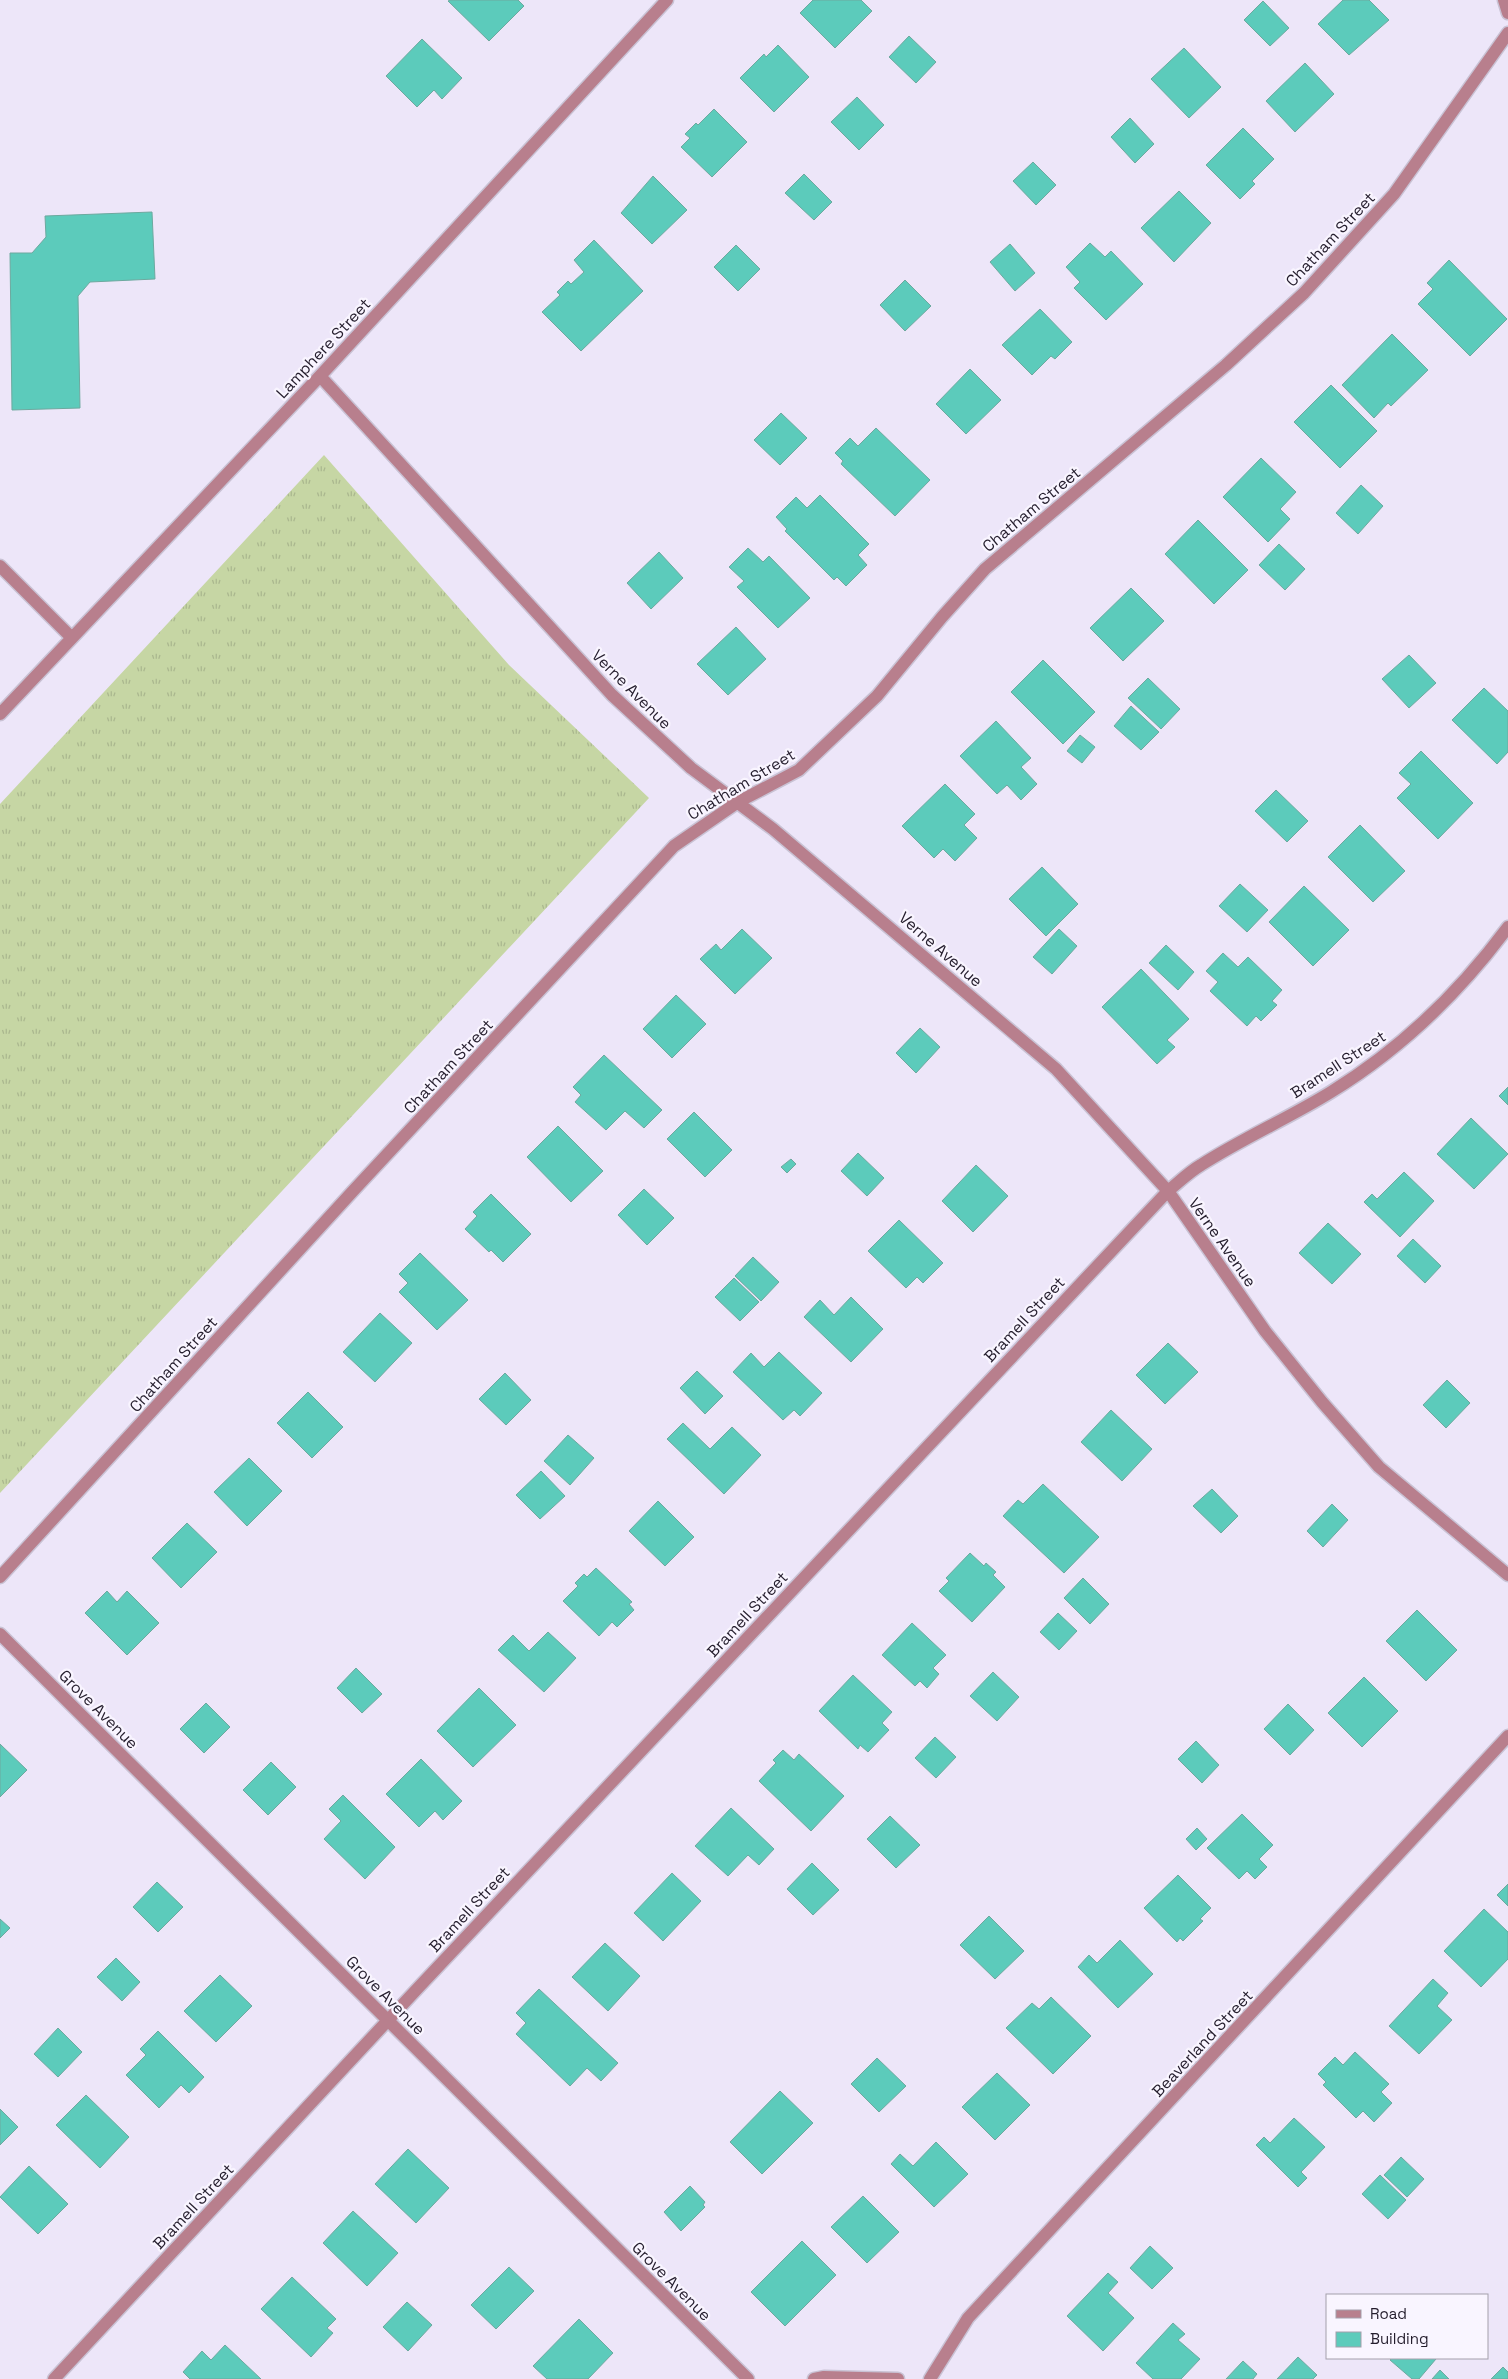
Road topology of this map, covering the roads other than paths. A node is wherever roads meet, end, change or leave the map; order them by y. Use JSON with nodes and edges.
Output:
{"nodes":[{"id":1,"x":667,"y":0,"type":"edge"},
{"id":2,"x":1504,"y":0,"type":"edge"},
{"id":3,"x":1508,"y":13,"type":"edge"},
{"id":4,"x":1508,"y":32,"type":"edge"},
{"id":5,"x":320,"y":376,"type":"junction"},
{"id":6,"x":0,"y":566,"type":"edge"},
{"id":7,"x":71,"y":637,"type":"junction"},
{"id":8,"x":0,"y":714,"type":"edge"},
{"id":9,"x":738,"y":802,"type":"junction"},
{"id":10,"x":1508,"y":927,"type":"edge"},
{"id":11,"x":1168,"y":1191,"type":"junction"},
{"id":12,"x":1508,"y":1575,"type":"edge"},
{"id":13,"x":0,"y":1577,"type":"edge"},
{"id":14,"x":0,"y":1634,"type":"edge"},
{"id":15,"x":1508,"y":1736,"type":"edge"},
{"id":16,"x":388,"y":2020,"type":"junction"},
{"id":17,"x":54,"y":2379,"type":"edge"},
{"id":18,"x":748,"y":2379,"type":"edge"},
{"id":19,"x":814,"y":2379,"type":"edge"},
{"id":20,"x":898,"y":2379,"type":"edge"},
{"id":21,"x":930,"y":2379,"type":"edge"}],
"edges":[{"from":1,"to":5,"type":"street","name":"Lamphere Street"},
{"from":2,"to":3,"type":"street"},
{"from":4,"to":9,"type":"street","name":"Chatham Street"},
{"from":5,"to":7,"type":"street","name":"Lamphere Street"},
{"from":5,"to":9,"type":"street","name":"Verne Avenue"},
{"from":6,"to":7,"type":"street"},
{"from":7,"to":8,"type":"street","name":"Lamphere Street"},
{"from":9,"to":11,"type":"street","name":"Verne Avenue"},
{"from":9,"to":13,"type":"street","name":"Chatham Street"},
{"from":10,"to":11,"type":"street","name":"Bramell Street"},
{"from":11,"to":12,"type":"street","name":"Verne Avenue"},
{"from":11,"to":16,"type":"street","name":"Bramell Street"},
{"from":14,"to":16,"type":"street","name":"Grove Avenue"},
{"from":15,"to":21,"type":"street","name":"Beaverland Street"},
{"from":16,"to":17,"type":"street","name":"Bramell Street"},
{"from":16,"to":18,"type":"street","name":"Grove Avenue"},
{"from":19,"to":20,"type":"street"}]}
